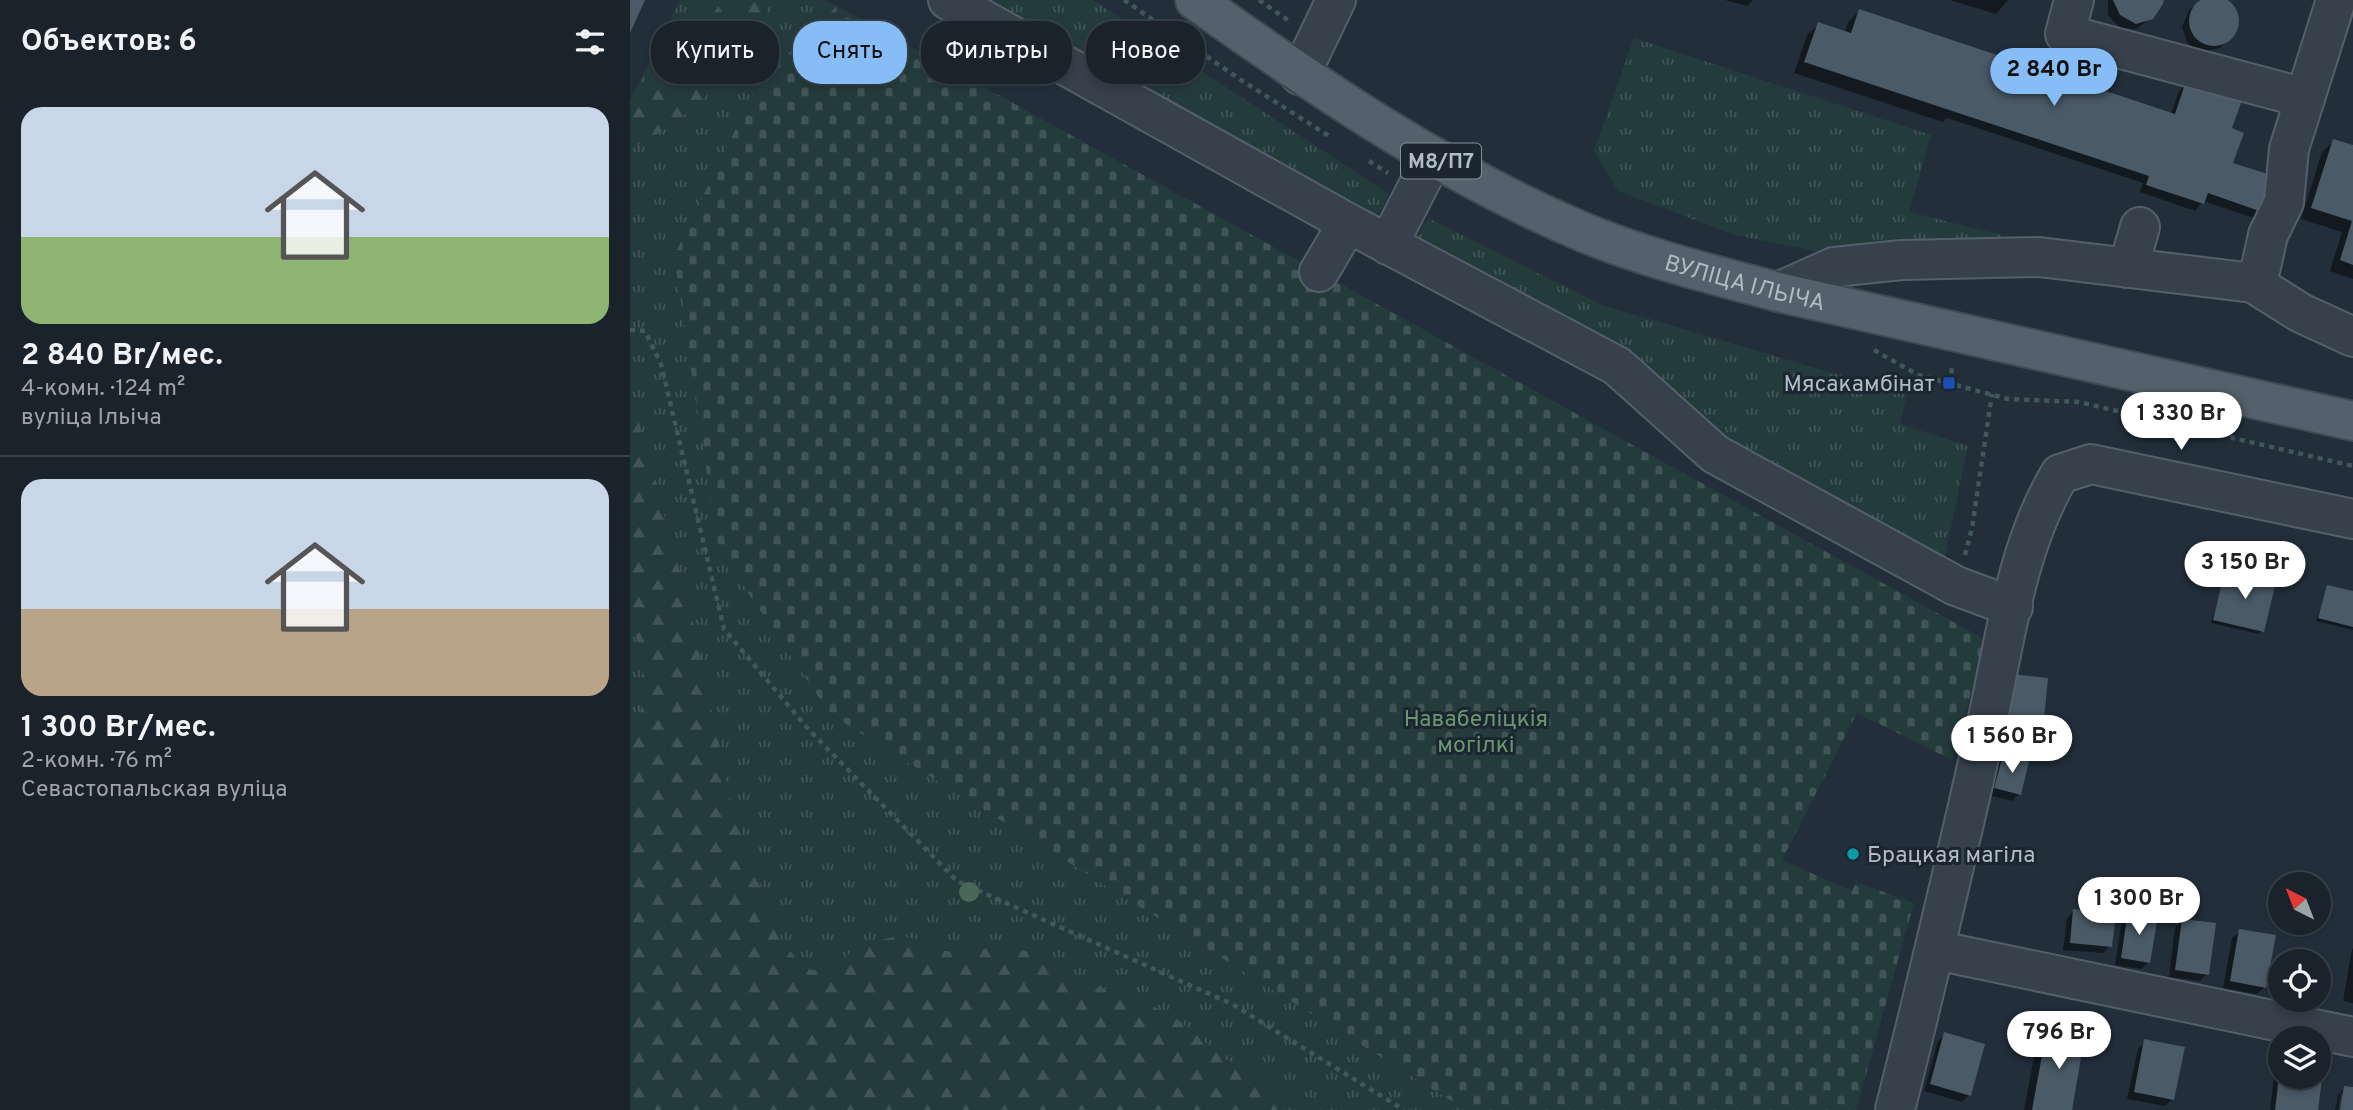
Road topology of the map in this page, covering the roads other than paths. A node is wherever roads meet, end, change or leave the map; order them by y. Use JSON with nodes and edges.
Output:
{"nodes":[{"id":1,"x":948,"y":0,"type":"edge"},
{"id":2,"x":1195,"y":0,"type":"edge"},
{"id":3,"x":1336,"y":0,"type":"edge"},
{"id":4,"x":2074,"y":0,"type":"edge"},
{"id":5,"x":2336,"y":0,"type":"edge"},
{"id":6,"x":1300,"y":75,"type":"junction"},
{"id":7,"x":2305,"y":98,"type":"junction"},
{"id":8,"x":1433,"y":157,"type":"junction"},
{"id":9,"x":1348,"y":223,"type":"junction"},
{"id":10,"x":2140,"y":227,"type":"dead end"},
{"id":11,"x":1388,"y":245,"type":"junction"},
{"id":12,"x":2128,"y":268,"type":"junction"},
{"id":13,"x":1320,"y":272,"type":"dead end"},
{"id":14,"x":2253,"y":283,"type":"junction"},
{"id":15,"x":1778,"y":292,"type":"junction"},
{"id":16,"x":2353,"y":337,"type":"edge"},
{"id":17,"x":2353,"y":421,"type":"edge"},
{"id":18,"x":2353,"y":519,"type":"edge"},
{"id":19,"x":2013,"y":607,"type":"junction"},
{"id":20,"x":1936,"y":950,"type":"junction"},
{"id":21,"x":2353,"y":1037,"type":"edge"},
{"id":22,"x":1895,"y":1110,"type":"edge"}],
"edges":[{"from":1,"to":9,"type":"street"},
{"from":2,"to":6,"type":"main road","name":"ВУЛІЦА ІЛЬІЧА","number":"М8/П7"},
{"from":3,"to":6,"type":"street"},
{"from":4,"to":7,"type":"street"},
{"from":5,"to":7,"type":"street"},
{"from":6,"to":8,"type":"main road","name":"ВУЛІЦА ІЛЬІЧА","number":"М8/П7"},
{"from":7,"to":14,"type":"street"},
{"from":8,"to":11,"type":"street"},
{"from":8,"to":15,"type":"main road","name":"ВУЛІЦА ІЛЬІЧА","number":"М8/П7"},
{"from":9,"to":11,"type":"street"},
{"from":9,"to":13,"type":"street"},
{"from":10,"to":12,"type":"street"},
{"from":11,"to":19,"type":"street"},
{"from":12,"to":14,"type":"street"},
{"from":12,"to":15,"type":"street"},
{"from":14,"to":16,"type":"street"},
{"from":15,"to":17,"type":"main road","name":"ВУЛІЦА ІЛЬІЧА","number":"М8/П7"},
{"from":18,"to":19,"type":"street"},
{"from":19,"to":20,"type":"street"},
{"from":20,"to":21,"type":"street"},
{"from":20,"to":22,"type":"street"}]}
